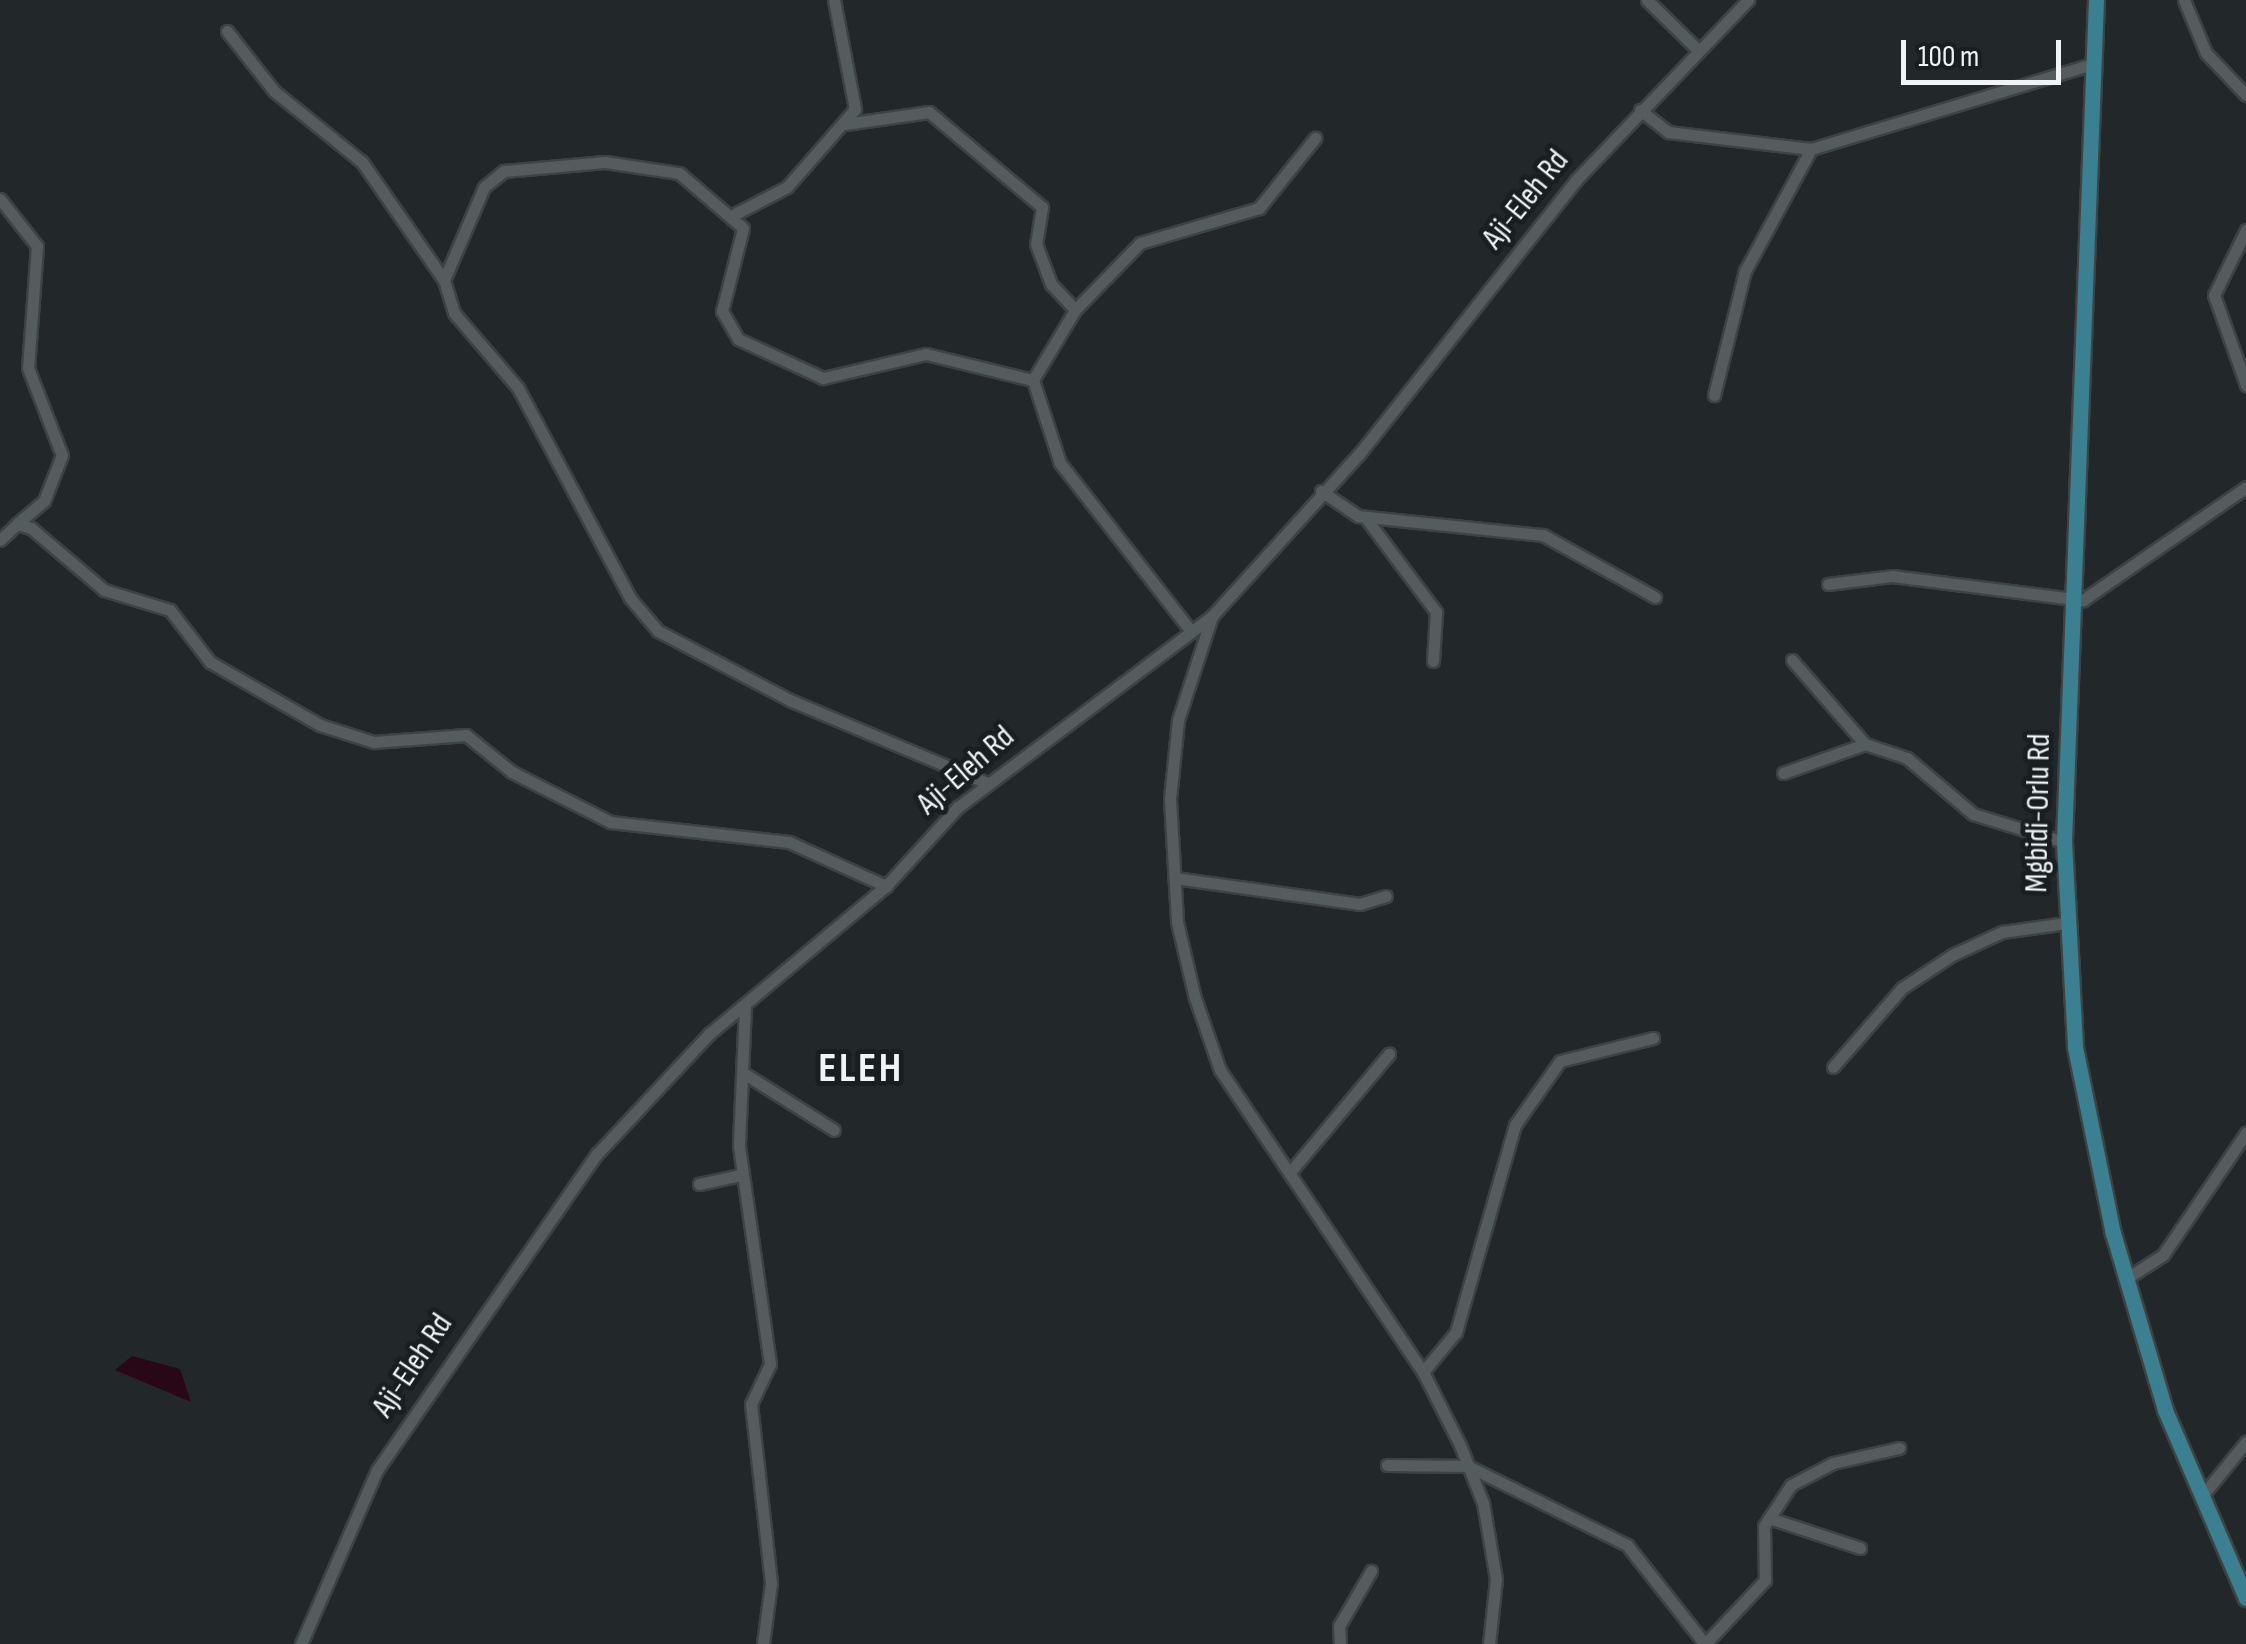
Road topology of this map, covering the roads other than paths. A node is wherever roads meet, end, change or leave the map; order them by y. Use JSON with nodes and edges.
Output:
{"nodes":[{"id":1,"x":834,"y":0,"type":"edge"},
{"id":2,"x":1646,"y":0,"type":"edge"},
{"id":3,"x":1748,"y":0,"type":"edge"},
{"id":4,"x":2096,"y":0,"type":"edge"},
{"id":5,"x":2184,"y":0,"type":"edge"},
{"id":6,"x":227,"y":31,"type":"dead end"},
{"id":7,"x":1696,"y":49,"type":"junction"},
{"id":8,"x":2092,"y":64,"type":"junction"},
{"id":9,"x":2246,"y":95,"type":"edge"},
{"id":10,"x":1640,"y":110,"type":"junction"},
{"id":11,"x":846,"y":124,"type":"junction"},
{"id":12,"x":1315,"y":138,"type":"dead end"},
{"id":13,"x":1811,"y":149,"type":"junction"},
{"id":14,"x":0,"y":199,"type":"edge"},
{"id":15,"x":733,"y":215,"type":"junction"},
{"id":16,"x":2246,"y":230,"type":"edge"},
{"id":17,"x":444,"y":280,"type":"junction"},
{"id":18,"x":1074,"y":310,"type":"junction"},
{"id":19,"x":1033,"y":380,"type":"junction"},
{"id":20,"x":2246,"y":385,"type":"edge"},
{"id":21,"x":1714,"y":395,"type":"dead end"},
{"id":22,"x":2246,"y":487,"type":"edge"},
{"id":23,"x":1321,"y":490,"type":"junction"},
{"id":24,"x":1364,"y":517,"type":"junction"},
{"id":25,"x":17,"y":524,"type":"junction"},
{"id":26,"x":0,"y":540,"type":"edge"},
{"id":27,"x":1828,"y":584,"type":"dead end"},
{"id":28,"x":1655,"y":597,"type":"dead end"},
{"id":29,"x":2072,"y":601,"type":"junction"},
{"id":30,"x":1212,"y":616,"type":"junction"},
{"id":31,"x":1190,"y":631,"type":"junction"},
{"id":32,"x":1792,"y":660,"type":"dead end"},
{"id":33,"x":1433,"y":661,"type":"dead end"},
{"id":34,"x":1865,"y":744,"type":"junction"},
{"id":35,"x":1783,"y":773,"type":"dead end"},
{"id":36,"x":987,"y":783,"type":"junction"},
{"id":37,"x":2064,"y":842,"type":"junction"},
{"id":38,"x":1174,"y":878,"type":"junction"},
{"id":39,"x":886,"y":886,"type":"junction"},
{"id":40,"x":1386,"y":896,"type":"dead end"},
{"id":41,"x":2066,"y":924,"type":"junction"},
{"id":42,"x":745,"y":1006,"type":"junction"},
{"id":43,"x":1653,"y":1038,"type":"dead end"},
{"id":44,"x":1390,"y":1054,"type":"dead end"},
{"id":45,"x":1833,"y":1067,"type":"dead end"},
{"id":46,"x":745,"y":1074,"type":"junction"},
{"id":47,"x":834,"y":1130,"type":"dead end"},
{"id":48,"x":2246,"y":1133,"type":"edge"},
{"id":49,"x":1292,"y":1171,"type":"junction"},
{"id":50,"x":742,"y":1175,"type":"junction"},
{"id":51,"x":699,"y":1184,"type":"dead end"},
{"id":52,"x":2127,"y":1278,"type":"junction"},
{"id":53,"x":1423,"y":1372,"type":"junction"},
{"id":54,"x":2246,"y":1442,"type":"edge"},
{"id":55,"x":1899,"y":1448,"type":"dead end"},
{"id":56,"x":1387,"y":1465,"type":"dead end"},
{"id":57,"x":1468,"y":1466,"type":"junction"},
{"id":58,"x":2202,"y":1496,"type":"junction"},
{"id":59,"x":1769,"y":1518,"type":"junction"},
{"id":60,"x":1860,"y":1548,"type":"dead end"},
{"id":61,"x":1371,"y":1571,"type":"dead end"},
{"id":62,"x":2246,"y":1598,"type":"edge"},
{"id":63,"x":301,"y":1644,"type":"edge"},
{"id":64,"x":763,"y":1644,"type":"edge"},
{"id":65,"x":1340,"y":1644,"type":"edge"},
{"id":66,"x":1489,"y":1644,"type":"edge"},
{"id":67,"x":1705,"y":1644,"type":"edge"}],
"edges":[{"from":1,"to":11,"type":"street"},
{"from":2,"to":7,"type":"street"},
{"from":3,"to":7,"type":"street","name":"Aji-Eleh Rd"},
{"from":4,"to":8,"type":"main road","name":"Mgbidi-Orlu Rd"},
{"from":5,"to":9,"type":"street"},
{"from":6,"to":17,"type":"street"},
{"from":7,"to":10,"type":"street","name":"Aji-Eleh Rd"},
{"from":8,"to":13,"type":"street"},
{"from":8,"to":29,"type":"main road","name":"Mgbidi-Orlu Rd"},
{"from":10,"to":13,"type":"street"},
{"from":10,"to":23,"type":"street","name":"Aji-Eleh Rd"},
{"from":11,"to":15,"type":"street"},
{"from":11,"to":18,"type":"street"},
{"from":12,"to":18,"type":"street"},
{"from":13,"to":21,"type":"street"},
{"from":14,"to":25,"type":"street"},
{"from":15,"to":17,"type":"street"},
{"from":15,"to":19,"type":"street"},
{"from":16,"to":20,"type":"street"},
{"from":17,"to":36,"type":"street"},
{"from":18,"to":19,"type":"street"},
{"from":19,"to":31,"type":"street"},
{"from":22,"to":29,"type":"street"},
{"from":23,"to":24,"type":"street"},
{"from":23,"to":30,"type":"street","name":"Aji-Eleh Rd"},
{"from":24,"to":28,"type":"street"},
{"from":24,"to":33,"type":"street"},
{"from":25,"to":26,"type":"street"},
{"from":25,"to":39,"type":"street"},
{"from":27,"to":29,"type":"street"},
{"from":29,"to":37,"type":"main road","name":"Mgbidi-Orlu Rd"},
{"from":30,"to":31,"type":"street","name":"Aji-Eleh Rd"},
{"from":30,"to":38,"type":"street"},
{"from":31,"to":36,"type":"street","name":"Aji-Eleh Rd"},
{"from":32,"to":34,"type":"street"},
{"from":34,"to":35,"type":"street"},
{"from":34,"to":37,"type":"street"},
{"from":36,"to":39,"type":"street","name":"Aji-Eleh Rd"},
{"from":37,"to":41,"type":"main road","name":"Mgbidi-Orlu Rd"},
{"from":38,"to":40,"type":"street"},
{"from":38,"to":49,"type":"street"},
{"from":39,"to":42,"type":"street","name":"Aji-Eleh Rd"},
{"from":41,"to":45,"type":"street"},
{"from":41,"to":52,"type":"main road","name":"Mgbidi-Orlu Rd"},
{"from":42,"to":46,"type":"street"},
{"from":42,"to":63,"type":"street","name":"Aji-Eleh Rd"},
{"from":43,"to":53,"type":"street"},
{"from":44,"to":49,"type":"street"},
{"from":46,"to":47,"type":"street"},
{"from":46,"to":50,"type":"street"},
{"from":48,"to":52,"type":"street"},
{"from":49,"to":53,"type":"street"},
{"from":50,"to":51,"type":"street"},
{"from":50,"to":64,"type":"street"},
{"from":52,"to":58,"type":"main road","name":"Mgbidi-Orlu Rd"},
{"from":53,"to":57,"type":"street"},
{"from":54,"to":58,"type":"street"},
{"from":55,"to":59,"type":"street"},
{"from":56,"to":57,"type":"street"},
{"from":57,"to":66,"type":"street"},
{"from":57,"to":67,"type":"street"},
{"from":58,"to":62,"type":"main road","name":"Mgbidi-Orlu Rd"},
{"from":59,"to":60,"type":"street"},
{"from":59,"to":67,"type":"street"},
{"from":61,"to":65,"type":"street"}]}
